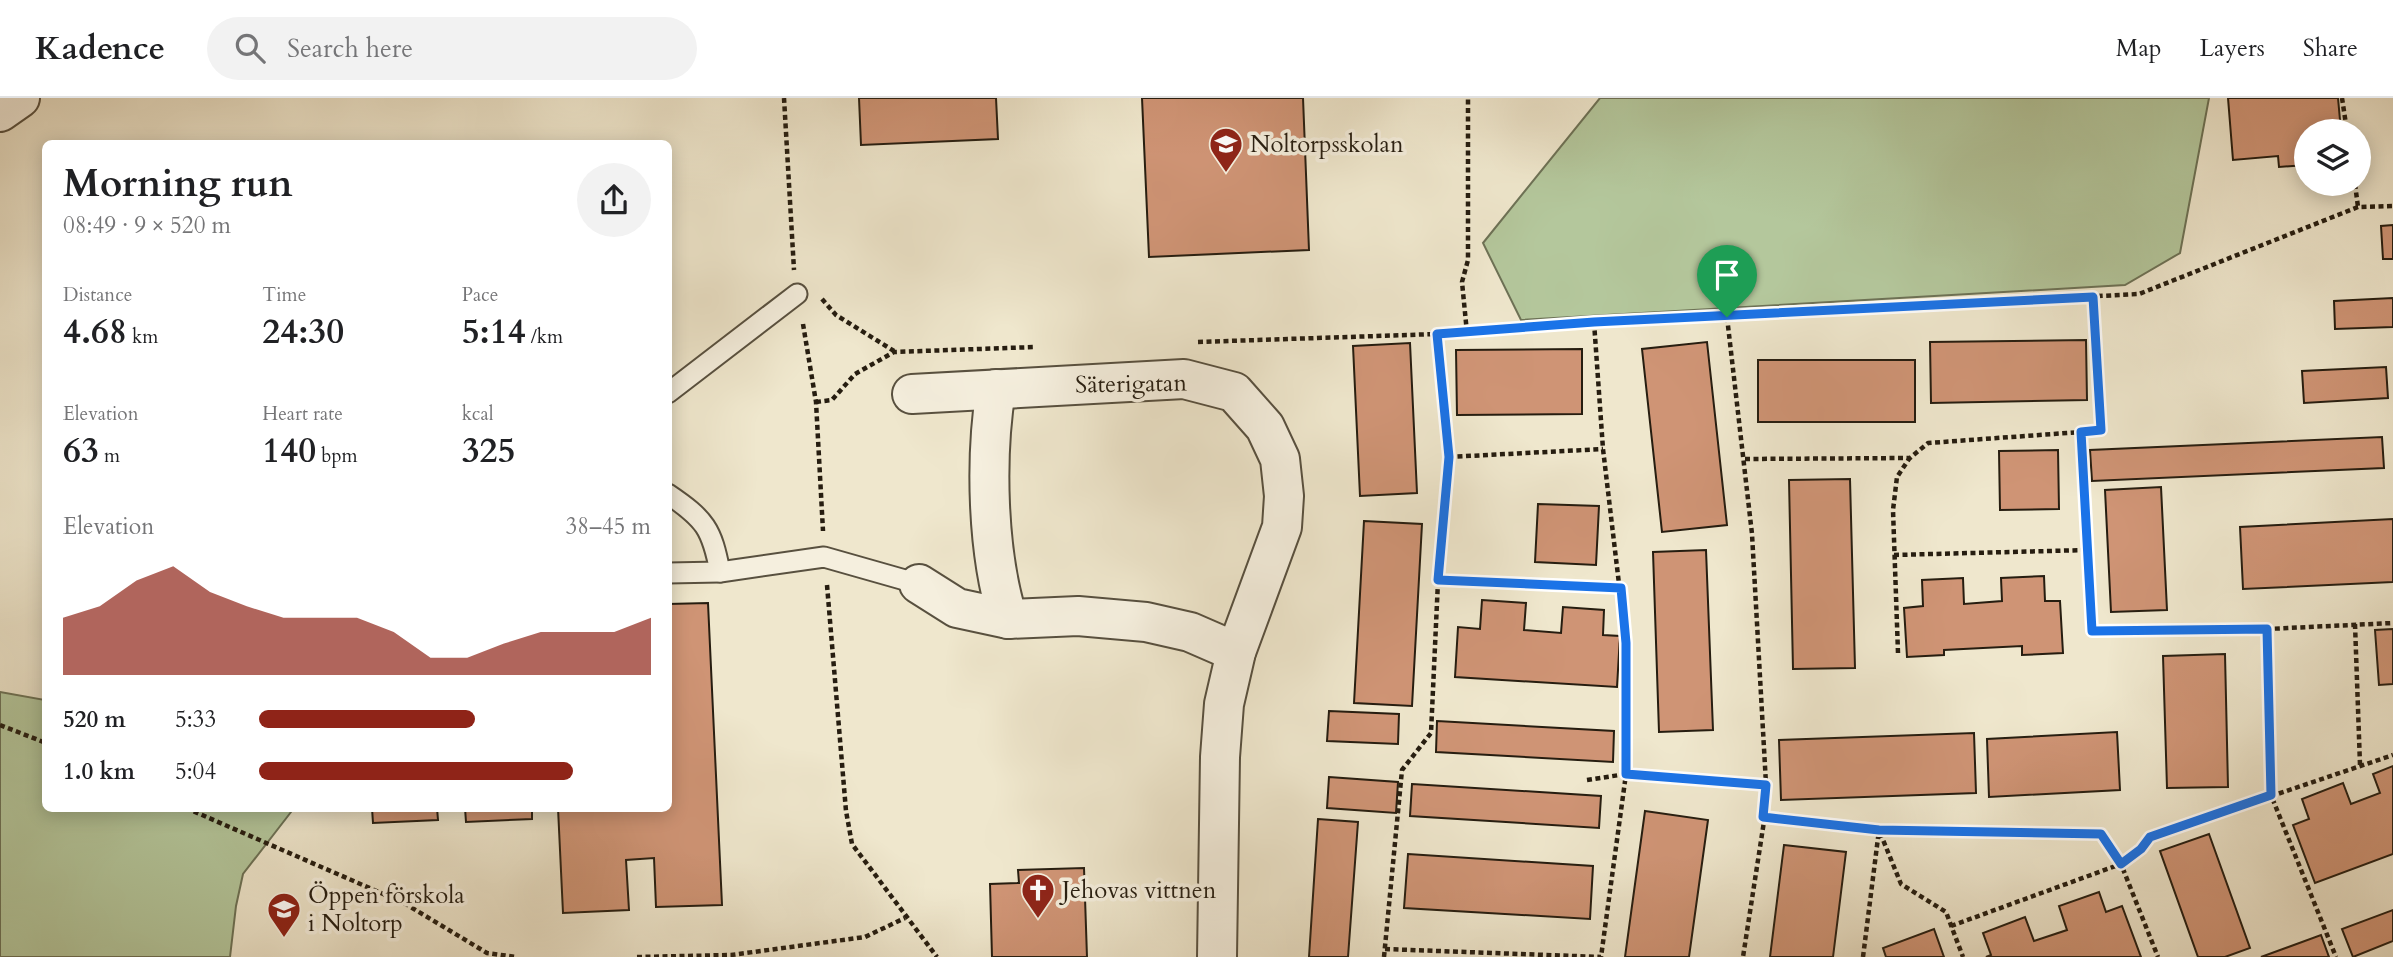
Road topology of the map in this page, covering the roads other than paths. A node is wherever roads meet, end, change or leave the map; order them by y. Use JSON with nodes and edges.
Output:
{"nodes":[{"id":1,"x":20,"y":98,"type":"edge"},
{"id":2,"x":0,"y":112,"type":"edge"},
{"id":3,"x":797,"y":294,"type":"dead end"},
{"id":4,"x":996,"y":389,"type":"junction"},
{"id":5,"x":672,"y":390,"type":"edge"},
{"id":6,"x":912,"y":394,"type":"dead end"},
{"id":7,"x":672,"y":497,"type":"edge"},
{"id":8,"x":720,"y":572,"type":"junction"},
{"id":9,"x":672,"y":573,"type":"edge"},
{"id":10,"x":919,"y":584,"type":"joint"},
{"id":11,"x":1008,"y":619,"type":"junction"},
{"id":12,"x":1236,"y":652,"type":"junction"},
{"id":13,"x":1217,"y":957,"type":"edge"}],
"edges":[{"from":1,"to":2,"type":"street"},
{"from":3,"to":5,"type":"lane"},
{"from":4,"to":6,"type":"street","name":"Säterigatan"},
{"from":4,"to":11,"type":"street"},
{"from":4,"to":12,"type":"street","name":"Säterigatan"},
{"from":7,"to":8,"type":"lane"},
{"from":8,"to":9,"type":"lane"},
{"from":8,"to":10,"type":"lane"},
{"from":10,"to":11,"type":"street"},
{"from":11,"to":12,"type":"street"},
{"from":12,"to":13,"type":"street","name":"Säterigatan"}]}
